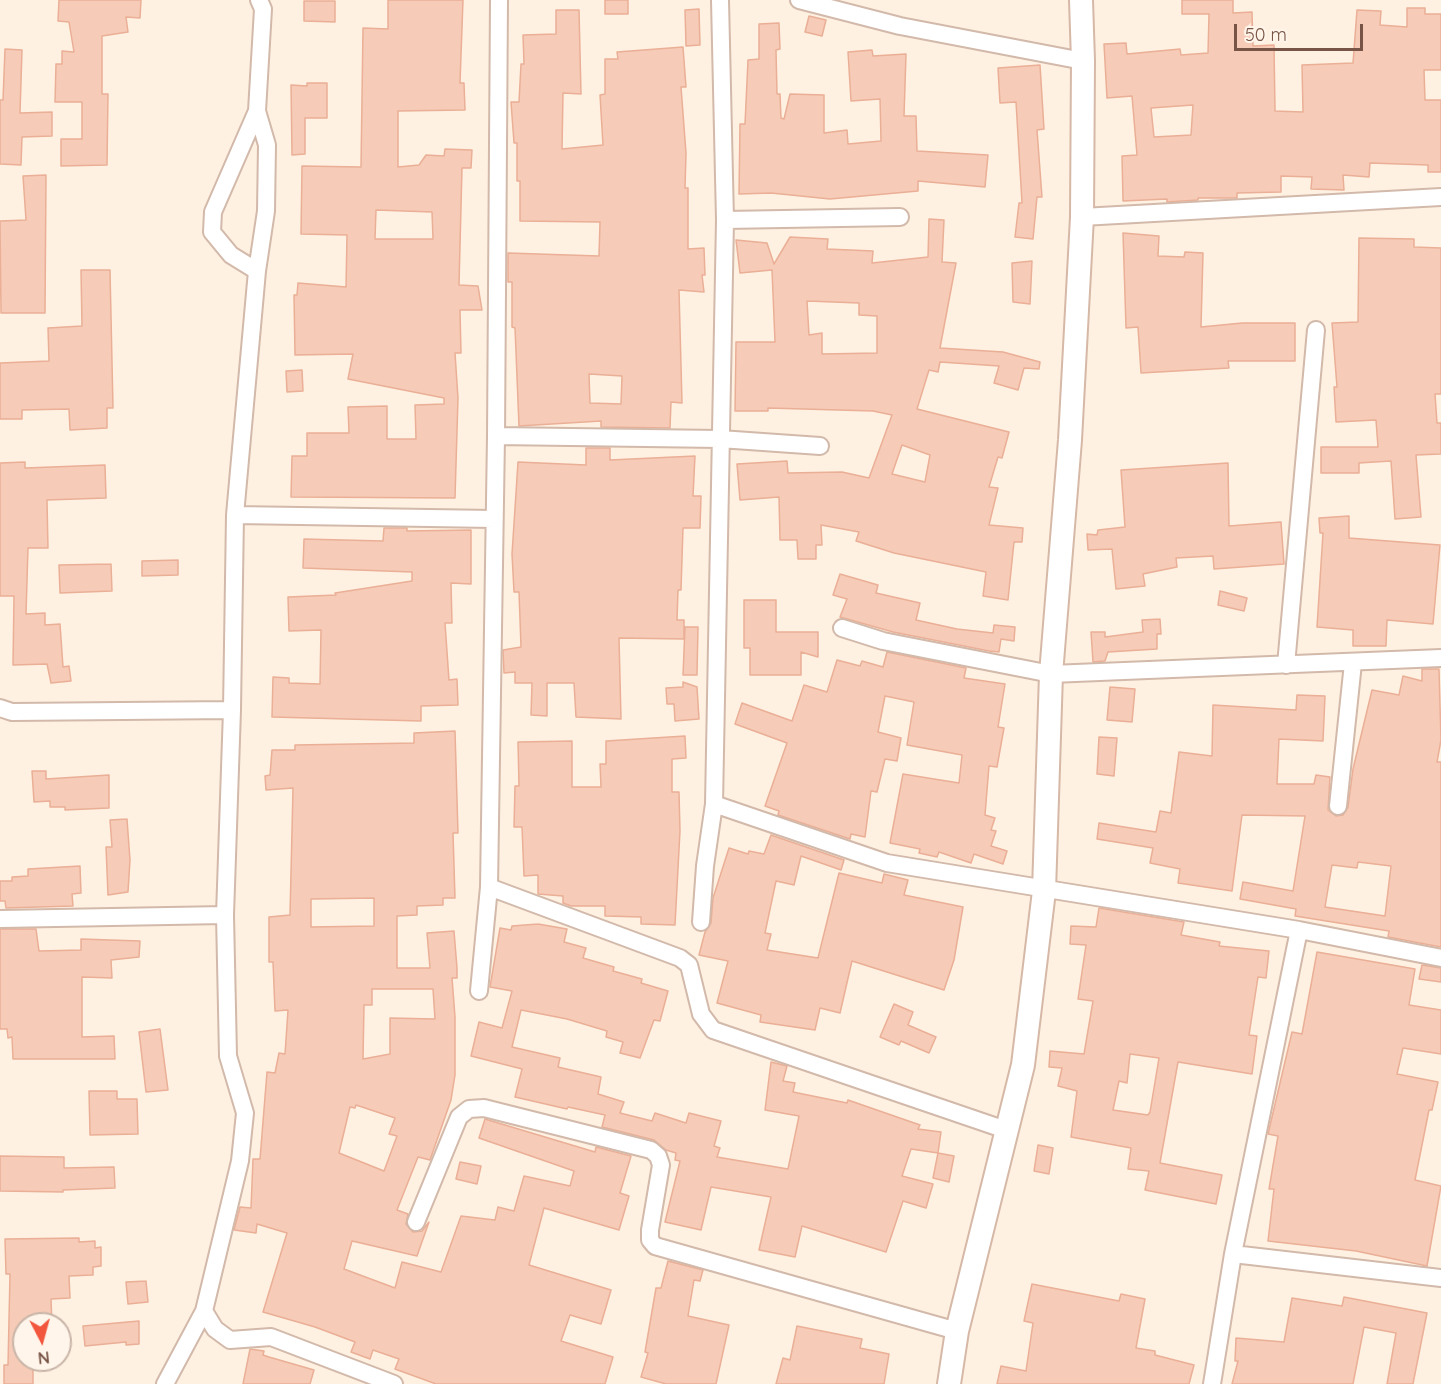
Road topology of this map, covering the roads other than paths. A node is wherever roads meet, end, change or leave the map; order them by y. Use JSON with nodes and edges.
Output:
{"nodes":[{"id":1,"x":259,"y":0,"type":"edge"},
{"id":2,"x":499,"y":0,"type":"edge"},
{"id":3,"x":720,"y":0,"type":"edge"},
{"id":4,"x":799,"y":0,"type":"edge"},
{"id":5,"x":1081,"y":0,"type":"edge"},
{"id":6,"x":1083,"y":61,"type":"junction"},
{"id":7,"x":257,"y":111,"type":"junction"},
{"id":8,"x":1441,"y":197,"type":"edge"},
{"id":9,"x":900,"y":217,"type":"dead end"},
{"id":10,"x":1082,"y":218,"type":"junction"},
{"id":11,"x":725,"y":220,"type":"junction"},
{"id":12,"x":256,"y":271,"type":"junction"},
{"id":13,"x":1316,"y":330,"type":"dead end"},
{"id":14,"x":496,"y":436,"type":"junction"},
{"id":15,"x":720,"y":439,"type":"junction"},
{"id":16,"x":820,"y":446,"type":"dead end"},
{"id":17,"x":235,"y":515,"type":"junction"},
{"id":18,"x":494,"y":519,"type":"junction"},
{"id":19,"x":842,"y":628,"type":"dead end"},
{"id":20,"x":1441,"y":658,"type":"edge"},
{"id":21,"x":1353,"y":663,"type":"junction"},
{"id":22,"x":1286,"y":666,"type":"junction"},
{"id":23,"x":1051,"y":674,"type":"junction"},
{"id":24,"x":0,"y":708,"type":"edge"},
{"id":25,"x":232,"y":710,"type":"junction"},
{"id":26,"x":714,"y":804,"type":"junction"},
{"id":27,"x":1338,"y":806,"type":"dead end"},
{"id":28,"x":489,"y":888,"type":"junction"},
{"id":29,"x":1044,"y":891,"type":"junction"},
{"id":30,"x":225,"y":915,"type":"junction"},
{"id":31,"x":0,"y":919,"type":"edge"},
{"id":32,"x":701,"y":922,"type":"dead end"},
{"id":33,"x":1299,"y":930,"type":"junction"},
{"id":34,"x":1441,"y":958,"type":"edge"},
{"id":35,"x":479,"y":992,"type":"dead end"},
{"id":36,"x":1006,"y":1130,"type":"junction"},
{"id":37,"x":416,"y":1222,"type":"dead end"},
{"id":38,"x":1233,"y":1254,"type":"junction"},
{"id":39,"x":1441,"y":1278,"type":"edge"},
{"id":40,"x":204,"y":1311,"type":"junction"},
{"id":41,"x":957,"y":1331,"type":"junction"},
{"id":42,"x":165,"y":1384,"type":"edge"},
{"id":43,"x":394,"y":1384,"type":"edge"},
{"id":44,"x":949,"y":1384,"type":"edge"},
{"id":45,"x":1212,"y":1384,"type":"edge"}],
"edges":[{"from":1,"to":7,"type":"street"},
{"from":2,"to":14,"type":"street"},
{"from":3,"to":11,"type":"street"},
{"from":4,"to":6,"type":"street"},
{"from":5,"to":6,"type":"main road"},
{"from":6,"to":10,"type":"main road"},
{"from":7,"to":12,"type":"street"},
{"from":7,"to":12,"type":"street"},
{"from":8,"to":10,"type":"street"},
{"from":9,"to":11,"type":"street"},
{"from":10,"to":23,"type":"main road"},
{"from":11,"to":15,"type":"street"},
{"from":12,"to":17,"type":"street"},
{"from":13,"to":22,"type":"street"},
{"from":14,"to":15,"type":"street"},
{"from":14,"to":18,"type":"street"},
{"from":15,"to":16,"type":"street"},
{"from":15,"to":26,"type":"street"},
{"from":17,"to":18,"type":"street"},
{"from":17,"to":25,"type":"street"},
{"from":18,"to":28,"type":"street"},
{"from":19,"to":23,"type":"street"},
{"from":20,"to":21,"type":"street"},
{"from":21,"to":22,"type":"street"},
{"from":21,"to":27,"type":"street"},
{"from":22,"to":23,"type":"street"},
{"from":23,"to":29,"type":"main road"},
{"from":24,"to":25,"type":"street"},
{"from":25,"to":30,"type":"street"},
{"from":26,"to":29,"type":"street"},
{"from":26,"to":32,"type":"street"},
{"from":28,"to":35,"type":"street"},
{"from":28,"to":36,"type":"street"},
{"from":29,"to":33,"type":"street"},
{"from":29,"to":36,"type":"main road"},
{"from":30,"to":31,"type":"street"},
{"from":30,"to":40,"type":"street"},
{"from":33,"to":34,"type":"street"},
{"from":33,"to":38,"type":"street"},
{"from":36,"to":41,"type":"main road"},
{"from":37,"to":41,"type":"street"},
{"from":38,"to":39,"type":"street"},
{"from":38,"to":45,"type":"street"},
{"from":40,"to":42,"type":"street"},
{"from":40,"to":43,"type":"street"},
{"from":41,"to":44,"type":"main road"}]}
